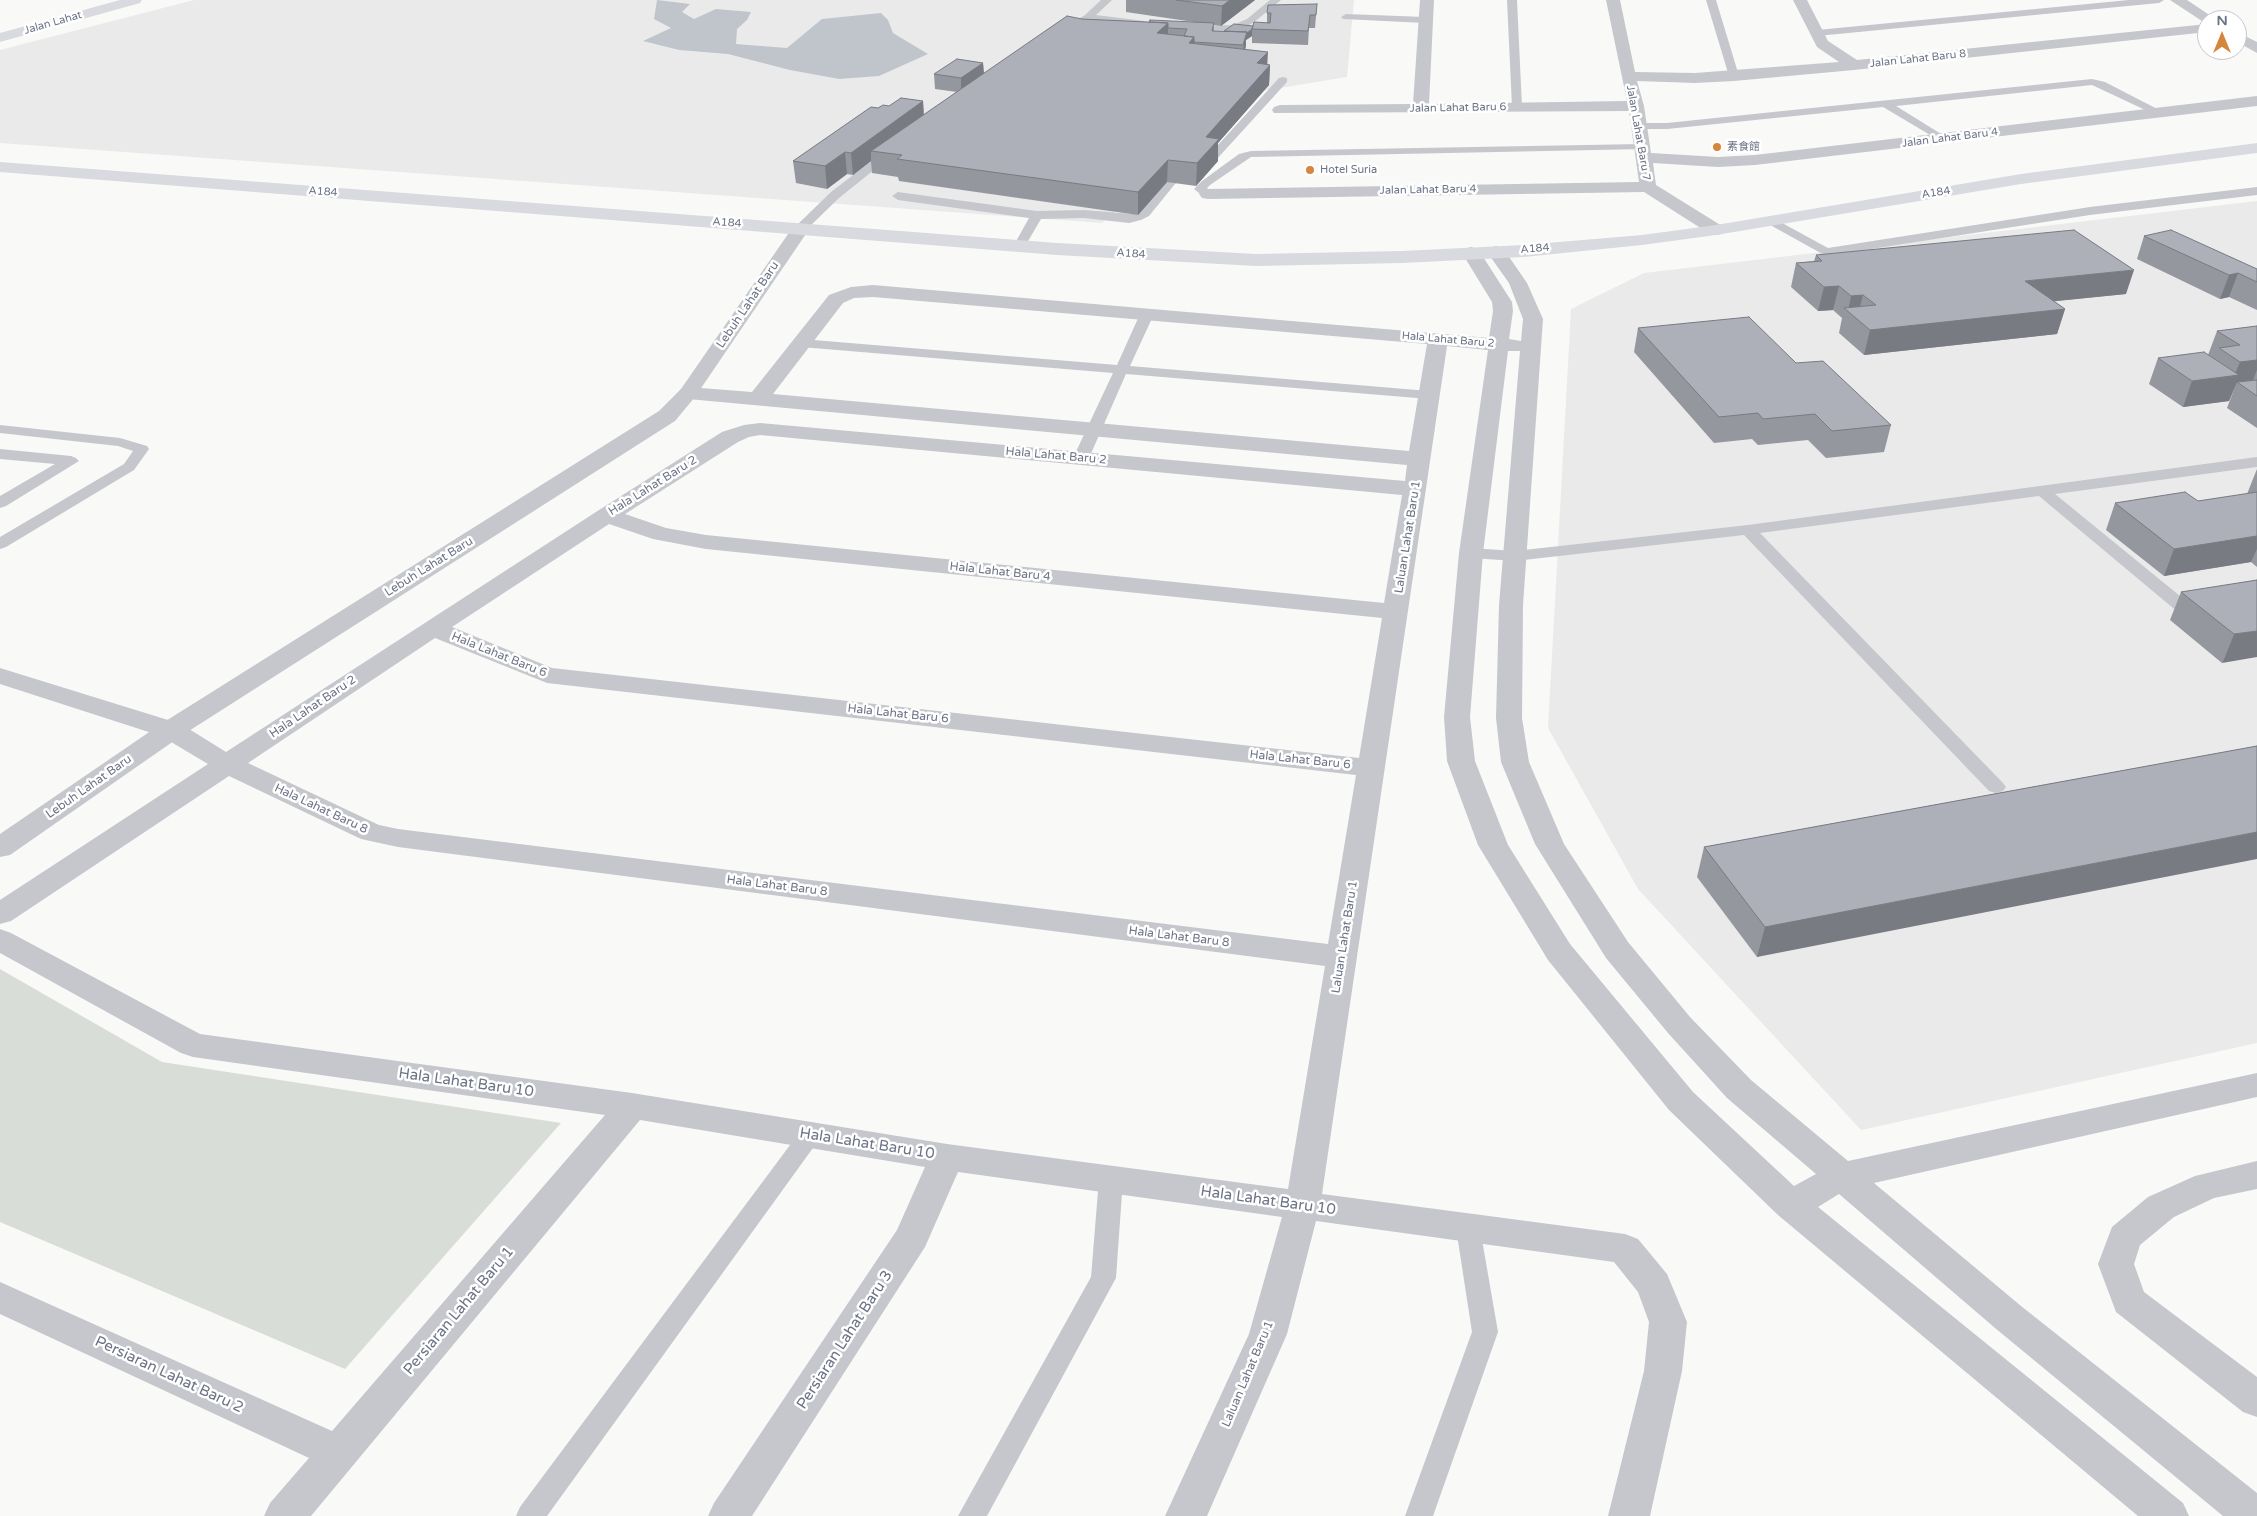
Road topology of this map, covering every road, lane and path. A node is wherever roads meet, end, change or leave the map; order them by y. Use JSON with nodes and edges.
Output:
{"nodes":[{"id":1,"x":135,"y":0,"type":"edge"},
{"id":2,"x":1107,"y":0,"type":"edge"},
{"id":3,"x":1276,"y":0,"type":"edge"},
{"id":4,"x":1426,"y":0,"type":"edge"},
{"id":5,"x":1512,"y":0,"type":"edge"},
{"id":6,"x":1613,"y":0,"type":"edge"},
{"id":7,"x":1710,"y":0,"type":"edge"},
{"id":8,"x":1800,"y":0,"type":"edge"},
{"id":9,"x":2159,"y":0,"type":"edge"},
{"id":10,"x":2177,"y":0,"type":"edge"},
{"id":11,"x":118,"y":5,"type":"junction"},
{"id":12,"x":2197,"y":12,"type":"edge"},
{"id":13,"x":1088,"y":16,"type":"junction"},
{"id":14,"x":1346,"y":17,"type":"dead end"},
{"id":15,"x":1426,"y":20,"type":"junction"},
{"id":16,"x":1155,"y":25,"type":"edge"},
{"id":17,"x":1174,"y":28,"type":"edge"},
{"id":18,"x":2197,"y":29,"type":"edge"},
{"id":19,"x":0,"y":31,"type":"edge"},
{"id":20,"x":1817,"y":33,"type":"junction"},
{"id":21,"x":0,"y":38,"type":"edge"},
{"id":22,"x":1052,"y":39,"type":"edge"},
{"id":23,"x":1854,"y":65,"type":"junction"},
{"id":24,"x":1628,"y":76,"type":"junction"},
{"id":25,"x":1734,"y":76,"type":"junction"},
{"id":26,"x":1283,"y":80,"type":"dead end"},
{"id":27,"x":2257,"y":101,"type":"edge"},
{"id":28,"x":1886,"y":104,"type":"junction"},
{"id":29,"x":1636,"y":106,"type":"junction"},
{"id":30,"x":1517,"y":107,"type":"junction"},
{"id":31,"x":1422,"y":109,"type":"junction"},
{"id":32,"x":1280,"y":110,"type":"dead end"},
{"id":33,"x":2160,"y":113,"type":"junction"},
{"id":34,"x":1639,"y":126,"type":"junction"},
{"id":35,"x":1942,"y":139,"type":"junction"},
{"id":36,"x":898,"y":146,"type":"edge"},
{"id":37,"x":2257,"y":148,"type":"edge"},
{"id":38,"x":1642,"y":152,"type":"junction"},
{"id":39,"x":0,"y":167,"type":"edge"},
{"id":40,"x":1648,"y":187,"type":"junction"},
{"id":41,"x":2257,"y":190,"type":"edge"},
{"id":42,"x":1208,"y":194,"type":"joint"},
{"id":43,"x":898,"y":196,"type":"dead end"},
{"id":44,"x":1037,"y":215,"type":"junction"},
{"id":45,"x":1769,"y":221,"type":"junction"},
{"id":46,"x":800,"y":228,"type":"junction"},
{"id":47,"x":1716,"y":230,"type":"junction"},
{"id":48,"x":1020,"y":245,"type":"junction"},
{"id":49,"x":1496,"y":252,"type":"junction"},
{"id":50,"x":1471,"y":253,"type":"junction"},
{"id":51,"x":1147,"y":314,"type":"junction"},
{"id":52,"x":1438,"y":339,"type":"junction"},
{"id":53,"x":801,"y":343,"type":"junction"},
{"id":54,"x":1498,"y":345,"type":"junction"},
{"id":55,"x":1530,"y":348,"type":"junction"},
{"id":56,"x":1122,"y":370,"type":"junction"},
{"id":57,"x":688,"y":393,"type":"junction"},
{"id":58,"x":1429,"y":395,"type":"junction"},
{"id":59,"x":758,"y":400,"type":"junction"},
{"id":60,"x":0,"y":429,"type":"edge"},
{"id":61,"x":1094,"y":430,"type":"junction"},
{"id":62,"x":0,"y":454,"type":"edge"},
{"id":63,"x":1081,"y":458,"type":"junction"},
{"id":64,"x":1420,"y":459,"type":"junction"},
{"id":65,"x":2257,"y":462,"type":"edge"},
{"id":66,"x":1415,"y":489,"type":"junction"},
{"id":67,"x":2044,"y":492,"type":"junction"},
{"id":68,"x":0,"y":503,"type":"edge"},
{"id":69,"x":607,"y":515,"type":"junction"},
{"id":70,"x":1748,"y":530,"type":"junction"},
{"id":71,"x":0,"y":544,"type":"edge"},
{"id":72,"x":1471,"y":553,"type":"junction"},
{"id":73,"x":1515,"y":556,"type":"junction"},
{"id":74,"x":2185,"y":609,"type":"edge"},
{"id":75,"x":1396,"y":612,"type":"junction"},
{"id":76,"x":433,"y":628,"type":"junction"},
{"id":77,"x":0,"y":676,"type":"edge"},
{"id":78,"x":171,"y":730,"type":"junction"},
{"id":79,"x":228,"y":764,"type":"junction"},
{"id":80,"x":1371,"y":768,"type":"junction"},
{"id":81,"x":1996,"y":787,"type":"dead end"},
{"id":82,"x":0,"y":848,"type":"edge"},
{"id":83,"x":0,"y":914,"type":"edge"},
{"id":84,"x":0,"y":940,"type":"edge"},
{"id":85,"x":1342,"y":957,"type":"junction"},
{"id":86,"x":2257,"y":1085,"type":"edge"},
{"id":87,"x":632,"y":1106,"type":"junction"},
{"id":88,"x":810,"y":1135,"type":"junction"},
{"id":89,"x":947,"y":1157,"type":"junction"},
{"id":90,"x":2257,"y":1174,"type":"edge"},
{"id":91,"x":1842,"y":1176,"type":"junction"},
{"id":92,"x":1112,"y":1179,"type":"junction"},
{"id":93,"x":1791,"y":1205,"type":"junction"},
{"id":94,"x":1303,"y":1206,"type":"junction"},
{"id":95,"x":1468,"y":1228,"type":"junction"},
{"id":96,"x":0,"y":1297,"type":"edge"},
{"id":97,"x":2256,"y":1398,"type":"edge"},
{"id":98,"x":339,"y":1453,"type":"junction"},
{"id":99,"x":285,"y":1516,"type":"edge"},
{"id":100,"x":530,"y":1516,"type":"edge"},
{"id":101,"x":730,"y":1516,"type":"edge"},
{"id":102,"x":972,"y":1516,"type":"edge"},
{"id":103,"x":1186,"y":1516,"type":"edge"},
{"id":104,"x":1419,"y":1516,"type":"edge"},
{"id":105,"x":1629,"y":1516,"type":"edge"},
{"id":106,"x":2168,"y":1516,"type":"edge"},
{"id":107,"x":2254,"y":1516,"type":"edge"}],
"edges":[{"from":1,"to":11,"type":"main road","name":"Jalan Lahat"},
{"from":2,"to":13,"type":"lane"},
{"from":3,"to":17,"type":"lane"},
{"from":4,"to":15,"type":"street"},
{"from":5,"to":30,"type":"lane"},
{"from":6,"to":24,"type":"street","name":"Jalan Lahat Baru 7"},
{"from":7,"to":25,"type":"lane"},
{"from":8,"to":20,"type":"street"},
{"from":9,"to":20,"type":"lane"},
{"from":10,"to":12,"type":"street"},
{"from":11,"to":19,"type":"main road"},
{"from":11,"to":21,"type":"main road","name":"Jalan Lahat"},
{"from":13,"to":16,"type":"lane"},
{"from":13,"to":22,"type":"lane"},
{"from":14,"to":15,"type":"lane"},
{"from":15,"to":31,"type":"street"},
{"from":18,"to":23,"type":"street","name":"Jalan Lahat Baru 8"},
{"from":20,"to":23,"type":"street"},
{"from":23,"to":25,"type":"street","name":"Jalan Lahat Baru 8"},
{"from":24,"to":25,"type":"street","name":"Jalan Lahat Baru 8"},
{"from":24,"to":29,"type":"street","name":"Jalan Lahat Baru 7"},
{"from":26,"to":44,"type":"lane"},
{"from":27,"to":33,"type":"street","name":"Jalan Lahat Baru 4"},
{"from":28,"to":33,"type":"lane"},
{"from":28,"to":34,"type":"lane"},
{"from":28,"to":35,"type":"lane"},
{"from":29,"to":30,"type":"street","name":"Jalan Lahat Baru 6"},
{"from":29,"to":34,"type":"street","name":"Jalan Lahat Baru 7"},
{"from":30,"to":31,"type":"street","name":"Jalan Lahat Baru 6"},
{"from":31,"to":32,"type":"street","name":"Jalan Lahat Baru 6"},
{"from":33,"to":35,"type":"street","name":"Jalan Lahat Baru 4"},
{"from":34,"to":38,"type":"street","name":"Jalan Lahat Baru 7"},
{"from":35,"to":38,"type":"street","name":"Jalan Lahat Baru 4"},
{"from":36,"to":46,"type":"lane"},
{"from":37,"to":45,"type":"main road","name":"A184"},
{"from":38,"to":40,"type":"street","name":"Jalan Lahat Baru 7"},
{"from":38,"to":42,"type":"lane"},
{"from":39,"to":46,"type":"main road","name":"A184"},
{"from":40,"to":42,"type":"street","name":"Jalan Lahat Baru 4"},
{"from":40,"to":47,"type":"street","name":"Jalan Lahat Baru 7"},
{"from":41,"to":45,"type":"lane"},
{"from":43,"to":44,"type":"lane"},
{"from":44,"to":48,"type":"lane"},
{"from":45,"to":47,"type":"main road","name":"A184"},
{"from":46,"to":48,"type":"main road","name":"A184"},
{"from":46,"to":57,"type":"street","name":"Lebuh Lahat Baru"},
{"from":47,"to":49,"type":"main road","name":"A184"},
{"from":48,"to":50,"type":"main road","name":"A184"},
{"from":49,"to":50,"type":"main road","name":"A184"},
{"from":49,"to":55,"type":"street"},
{"from":50,"to":54,"type":"street"},
{"from":51,"to":52,"type":"street","name":"Hala Lahat Baru 2"},
{"from":51,"to":53,"type":"street","name":"Hala Lahat Baru 2"},
{"from":51,"to":56,"type":"lane"},
{"from":52,"to":54,"type":"street","name":"Hala Lahat Baru 2"},
{"from":52,"to":58,"type":"street","name":"Laluan Lahat Baru 1"},
{"from":53,"to":56,"type":"lane"},
{"from":53,"to":59,"type":"street","name":"Hala Lahat Baru 2"},
{"from":54,"to":55,"type":"street","name":"Hala Lahat Baru 2"},
{"from":54,"to":72,"type":"street"},
{"from":55,"to":73,"type":"street"},
{"from":56,"to":58,"type":"lane"},
{"from":56,"to":61,"type":"lane"},
{"from":57,"to":59,"type":"street"},
{"from":57,"to":78,"type":"street","name":"Lebuh Lahat Baru"},
{"from":58,"to":64,"type":"street","name":"Laluan Lahat Baru 1"},
{"from":59,"to":61,"type":"street"},
{"from":60,"to":71,"type":"lane"},
{"from":61,"to":63,"type":"lane"},
{"from":61,"to":64,"type":"street"},
{"from":62,"to":68,"type":"lane"},
{"from":63,"to":66,"type":"street","name":"Hala Lahat Baru 2"},
{"from":63,"to":69,"type":"street","name":"Hala Lahat Baru 2"},
{"from":64,"to":66,"type":"street","name":"Laluan Lahat Baru 1"},
{"from":65,"to":67,"type":"lane"},
{"from":66,"to":75,"type":"street","name":"Laluan Lahat Baru 1"},
{"from":67,"to":70,"type":"lane"},
{"from":67,"to":74,"type":"lane"},
{"from":69,"to":75,"type":"street","name":"Hala Lahat Baru 4"},
{"from":69,"to":76,"type":"street","name":"Hala Lahat Baru 2"},
{"from":70,"to":73,"type":"lane"},
{"from":70,"to":81,"type":"lane"},
{"from":72,"to":73,"type":"lane"},
{"from":72,"to":93,"type":"street"},
{"from":73,"to":91,"type":"street"},
{"from":75,"to":80,"type":"street","name":"Laluan Lahat Baru 1"},
{"from":76,"to":79,"type":"street","name":"Hala Lahat Baru 2"},
{"from":76,"to":80,"type":"street","name":"Hala Lahat Baru 6"},
{"from":77,"to":78,"type":"street","name":"Hala Lahat Baru 8"},
{"from":78,"to":79,"type":"street","name":"Hala Lahat Baru 8"},
{"from":78,"to":82,"type":"street","name":"Lebuh Lahat Baru"},
{"from":79,"to":83,"type":"street","name":"Hala Lahat Baru 2"},
{"from":79,"to":85,"type":"street","name":"Hala Lahat Baru 8"},
{"from":80,"to":85,"type":"street","name":"Laluan Lahat Baru 1"},
{"from":84,"to":87,"type":"street","name":"Hala Lahat Baru 10"},
{"from":85,"to":94,"type":"street","name":"Laluan Lahat Baru 1"},
{"from":86,"to":91,"type":"street"},
{"from":87,"to":88,"type":"street","name":"Hala Lahat Baru 10"},
{"from":87,"to":98,"type":"street","name":"Persiaran Lahat Baru 1"},
{"from":88,"to":89,"type":"street","name":"Hala Lahat Baru 10"},
{"from":88,"to":100,"type":"lane"},
{"from":89,"to":92,"type":"street","name":"Hala Lahat Baru 10"},
{"from":89,"to":101,"type":"street","name":"Persiaran Lahat Baru 3"},
{"from":90,"to":97,"type":"street"},
{"from":91,"to":93,"type":"street"},
{"from":91,"to":107,"type":"street"},
{"from":92,"to":94,"type":"street","name":"Hala Lahat Baru 10"},
{"from":92,"to":102,"type":"lane"},
{"from":93,"to":106,"type":"street"},
{"from":94,"to":95,"type":"street","name":"Hala Lahat Baru 10"},
{"from":94,"to":103,"type":"street","name":"Laluan Lahat Baru 1"},
{"from":95,"to":104,"type":"lane"},
{"from":95,"to":105,"type":"street","name":"Hala Lahat Baru 10"},
{"from":96,"to":98,"type":"street","name":"Persiaran Lahat Baru 2"},
{"from":98,"to":99,"type":"street","name":"Persiaran Lahat Baru 1"}]}
